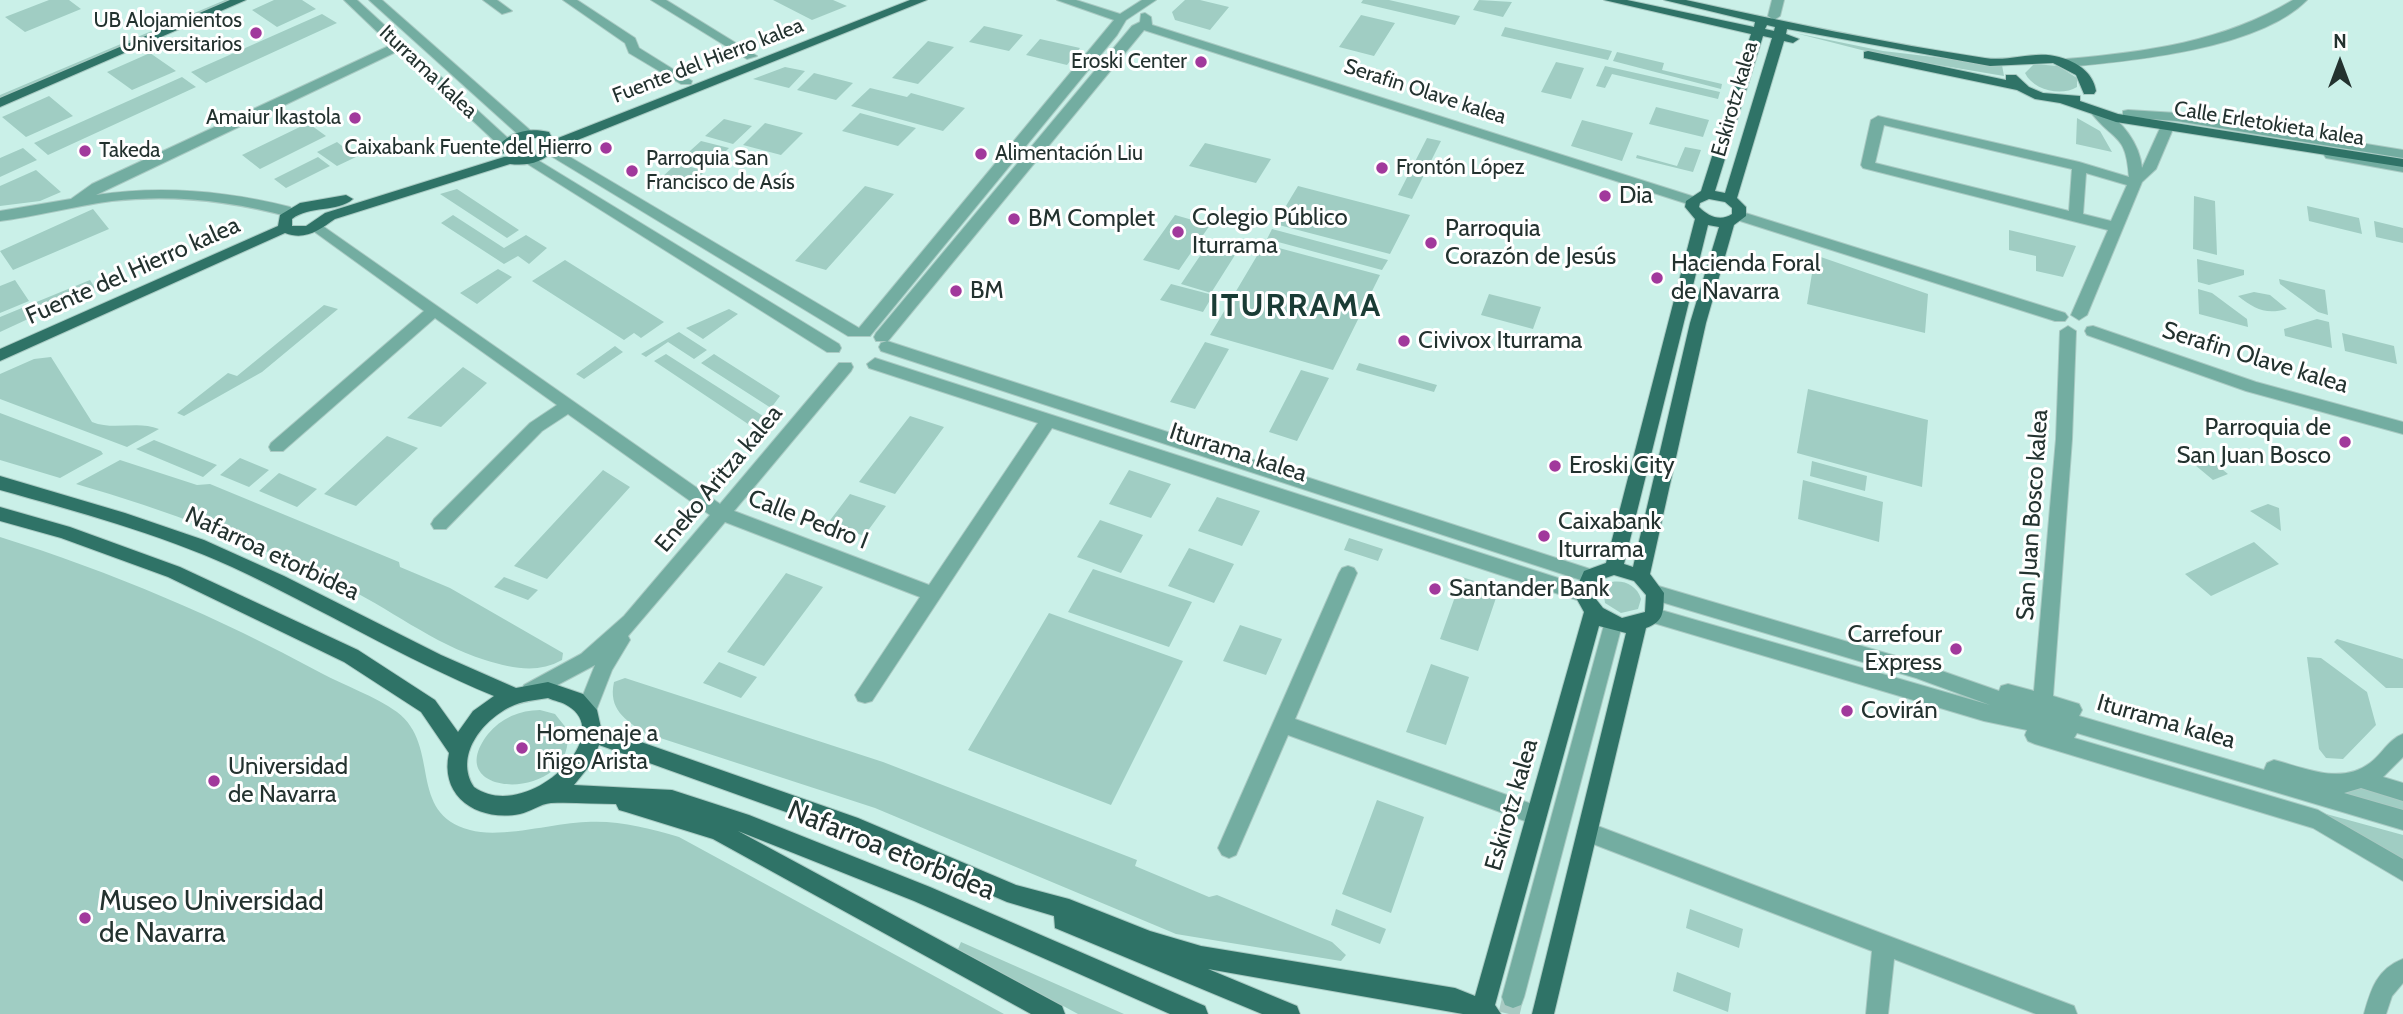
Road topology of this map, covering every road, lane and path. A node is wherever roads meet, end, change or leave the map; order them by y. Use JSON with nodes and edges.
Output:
{"nodes":[{"id":1,"x":216,"y":0,"type":"edge"},
{"id":2,"x":240,"y":0,"type":"edge"},
{"id":3,"x":350,"y":0,"type":"edge"},
{"id":4,"x":489,"y":0,"type":"edge"},
{"id":5,"x":657,"y":0,"type":"edge"},
{"id":6,"x":894,"y":0,"type":"edge"},
{"id":7,"x":921,"y":0,"type":"edge"},
{"id":8,"x":1063,"y":0,"type":"edge"},
{"id":9,"x":1150,"y":0,"type":"edge"},
{"id":10,"x":1164,"y":0,"type":"edge"},
{"id":11,"x":1610,"y":0,"type":"edge"},
{"id":12,"x":1670,"y":0,"type":"edge"},
{"id":13,"x":1778,"y":0,"type":"edge"},
{"id":14,"x":2301,"y":0,"type":"edge"},
{"id":15,"x":383,"y":2,"type":"edge"},
{"id":16,"x":578,"y":2,"type":"edge"},
{"id":17,"x":506,"y":11,"type":"dead end"},
{"id":18,"x":1123,"y":19,"type":"junction"},
{"id":19,"x":1142,"y":24,"type":"junction"},
{"id":20,"x":1771,"y":26,"type":"junction"},
{"id":21,"x":399,"y":46,"type":"junction"},
{"id":22,"x":751,"y":56,"type":"junction"},
{"id":23,"x":2011,"y":63,"type":"junction"},
{"id":24,"x":2066,"y":63,"type":"junction"},
{"id":25,"x":687,"y":81,"type":"junction"},
{"id":26,"x":2019,"y":87,"type":"junction"},
{"id":27,"x":0,"y":91,"type":"edge"},
{"id":28,"x":2089,"y":91,"type":"junction"},
{"id":29,"x":2063,"y":100,"type":"junction"},
{"id":30,"x":0,"y":103,"type":"edge"},
{"id":31,"x":2099,"y":114,"type":"junction"},
{"id":32,"x":2128,"y":117,"type":"junction"},
{"id":33,"x":2166,"y":129,"type":"junction"},
{"id":34,"x":526,"y":134,"type":"junction"},
{"id":35,"x":547,"y":144,"type":"junction"},
{"id":36,"x":505,"y":151,"type":"junction"},
{"id":37,"x":2403,"y":154,"type":"edge"},
{"id":38,"x":531,"y":160,"type":"junction"},
{"id":39,"x":2403,"y":163,"type":"edge"},
{"id":40,"x":2079,"y":166,"type":"junction"},
{"id":41,"x":135,"y":169,"type":"junction"},
{"id":42,"x":2136,"y":181,"type":"junction"},
{"id":43,"x":1707,"y":194,"type":"junction"},
{"id":44,"x":112,"y":197,"type":"junction"},
{"id":45,"x":1730,"y":199,"type":"junction"},
{"id":46,"x":1693,"y":201,"type":"junction"},
{"id":47,"x":74,"y":204,"type":"junction"},
{"id":48,"x":290,"y":212,"type":"junction"},
{"id":49,"x":2076,"y":215,"type":"junction"},
{"id":50,"x":0,"y":216,"type":"edge"},
{"id":51,"x":324,"y":216,"type":"junction"},
{"id":52,"x":1703,"y":218,"type":"junction"},
{"id":53,"x":1733,"y":219,"type":"junction"},
{"id":54,"x":2116,"y":227,"type":"junction"},
{"id":55,"x":285,"y":228,"type":"junction"},
{"id":56,"x":434,"y":311,"type":"junction"},
{"id":57,"x":2079,"y":315,"type":"junction"},
{"id":58,"x":2064,"y":324,"type":"junction"},
{"id":59,"x":2093,"y":331,"type":"junction"},
{"id":60,"x":859,"y":332,"type":"junction"},
{"id":61,"x":885,"y":342,"type":"junction"},
{"id":62,"x":833,"y":348,"type":"junction"},
{"id":63,"x":0,"y":355,"type":"edge"},
{"id":64,"x":876,"y":363,"type":"junction"},
{"id":65,"x":845,"y":367,"type":"junction"},
{"id":66,"x":569,"y":405,"type":"junction"},
{"id":67,"x":1049,"y":419,"type":"junction"},
{"id":68,"x":2403,"y":428,"type":"edge"},
{"id":69,"x":277,"y":446,"type":"dead end"},
{"id":70,"x":0,"y":483,"type":"edge"},
{"id":71,"x":0,"y":514,"type":"edge"},
{"id":72,"x":722,"y":514,"type":"junction"},
{"id":73,"x":440,"y":524,"type":"dead end"},
{"id":74,"x":1614,"y":568,"type":"junction"},
{"id":75,"x":1348,"y":573,"type":"dead end"},
{"id":76,"x":1590,"y":576,"type":"junction"},
{"id":77,"x":1640,"y":576,"type":"junction"},
{"id":78,"x":1655,"y":593,"type":"junction"},
{"id":79,"x":933,"y":594,"type":"junction"},
{"id":80,"x":1583,"y":594,"type":"junction"},
{"id":81,"x":1593,"y":613,"type":"junction"},
{"id":82,"x":1645,"y":621,"type":"junction"},
{"id":83,"x":631,"y":622,"type":"junction"},
{"id":84,"x":1613,"y":625,"type":"junction"},
{"id":85,"x":1916,"y":670,"type":"junction"},
{"id":86,"x":522,"y":694,"type":"junction"},
{"id":87,"x":865,"y":695,"type":"dead end"},
{"id":88,"x":2043,"y":701,"type":"junction"},
{"id":89,"x":587,"y":710,"type":"junction"},
{"id":90,"x":1984,"y":712,"type":"junction"},
{"id":91,"x":1283,"y":723,"type":"junction"},
{"id":92,"x":593,"y":734,"type":"junction"},
{"id":93,"x":2403,"y":743,"type":"edge"},
{"id":94,"x":458,"y":749,"type":"junction"},
{"id":95,"x":2361,"y":779,"type":"junction"},
{"id":96,"x":2403,"y":792,"type":"edge"},
{"id":97,"x":549,"y":794,"type":"junction"},
{"id":98,"x":596,"y":795,"type":"junction"},
{"id":99,"x":1536,"y":815,"type":"junction"},
{"id":100,"x":2403,"y":820,"type":"edge"},
{"id":101,"x":2403,"y":828,"type":"edge"},
{"id":102,"x":1587,"y":832,"type":"junction"},
{"id":103,"x":1229,"y":848,"type":"dead end"},
{"id":104,"x":2403,"y":871,"type":"edge"},
{"id":105,"x":1033,"y":902,"type":"junction"},
{"id":106,"x":1884,"y":946,"type":"junction"},
{"id":107,"x":2403,"y":970,"type":"edge"},
{"id":108,"x":1513,"y":997,"type":"tunnel mouth"},
{"id":109,"x":1486,"y":1012,"type":"edge"},
{"id":110,"x":1054,"y":1014,"type":"edge"},
{"id":111,"x":1197,"y":1014,"type":"edge"},
{"id":112,"x":1289,"y":1014,"type":"edge"},
{"id":113,"x":1543,"y":1014,"type":"edge"},
{"id":114,"x":1877,"y":1014,"type":"edge"},
{"id":115,"x":2066,"y":1014,"type":"edge"},
{"id":116,"x":2375,"y":1014,"type":"edge"}],
"edges":[{"from":1,"to":27,"type":"main road"},
{"from":2,"to":30,"type":"main road"},
{"from":3,"to":21,"type":"street","name":"Iturrama kalea"},
{"from":4,"to":17,"type":"street"},
{"from":5,"to":22,"type":"street"},
{"from":6,"to":22,"type":"main road","name":"Fuente del Hierro kalea"},
{"from":7,"to":35,"type":"main road","name":"Fuente del Hierro kalea"},
{"from":8,"to":18,"type":"street"},
{"from":9,"to":18,"type":"street"},
{"from":10,"to":19,"type":"street"},
{"from":11,"to":20,"type":"main road"},
{"from":12,"to":20,"type":"main road"},
{"from":13,"to":20,"type":"street","name":"Eskirotz kalea"},
{"from":14,"to":24,"type":"street"},
{"from":15,"to":34,"type":"street","name":"Iturrama kalea"},
{"from":16,"to":25,"type":"street"},
{"from":18,"to":19,"type":"street","name":"Serafin Olave kalea"},
{"from":18,"to":60,"type":"street"},
{"from":19,"to":46,"type":"street","name":"Serafin Olave kalea"},
{"from":19,"to":61,"type":"street"},
{"from":20,"to":23,"type":"main road"},
{"from":20,"to":26,"type":"main road","name":"Calle Erletokieta kalea"},
{"from":20,"to":43,"type":"main road","name":"Eskirotz kalea"},
{"from":20,"to":45,"type":"main road","name":"Eskirotz kalea"},
{"from":21,"to":36,"type":"street","name":"Iturrama kalea"},
{"from":21,"to":41,"type":"street"},
{"from":22,"to":25,"type":"main road","name":"Fuente del Hierro kalea"},
{"from":23,"to":24,"type":"main road"},
{"from":23,"to":26,"type":"main road"},
{"from":24,"to":28,"type":"main road","name":"Calle Erletokieta kalea"},
{"from":25,"to":35,"type":"main road","name":"Fuente del Hierro kalea"},
{"from":26,"to":29,"type":"main road","name":"Calle Erletokieta kalea"},
{"from":28,"to":29,"type":"main road"},
{"from":28,"to":32,"type":"main road","name":"Calle Erletokieta kalea"},
{"from":29,"to":31,"type":"main road","name":"Calle Erletokieta kalea"},
{"from":31,"to":32,"type":"main road","name":"Calle Erletokieta kalea"},
{"from":31,"to":42,"type":"street"},
{"from":32,"to":33,"type":"street","name":"Calle Erletokieta kalea"},
{"from":32,"to":37,"type":"street","name":"Calle Erletokieta kalea"},
{"from":32,"to":39,"type":"main road","name":"Calle Erletokieta kalea"},
{"from":33,"to":39,"type":"street","name":"Calle Erletokieta kalea"},
{"from":33,"to":42,"type":"street"},
{"from":34,"to":35,"type":"main road"},
{"from":34,"to":36,"type":"main road"},
{"from":35,"to":38,"type":"main road"},
{"from":35,"to":60,"type":"street"},
{"from":36,"to":38,"type":"main road"},
{"from":36,"to":51,"type":"main road"},
{"from":38,"to":62,"type":"street"},
{"from":40,"to":42,"type":"street"},
{"from":40,"to":49,"type":"street"},
{"from":40,"to":49,"type":"street"},
{"from":41,"to":44,"type":"street"},
{"from":41,"to":47,"type":"street"},
{"from":42,"to":54,"type":"street"},
{"from":43,"to":45,"type":"main road"},
{"from":43,"to":46,"type":"main road"},
{"from":44,"to":47,"type":"street"},
{"from":44,"to":48,"type":"street"},
{"from":45,"to":53,"type":"main road"},
{"from":46,"to":52,"type":"main road"},
{"from":47,"to":50,"type":"street"},
{"from":48,"to":51,"type":"main road"},
{"from":48,"to":55,"type":"main road"},
{"from":49,"to":54,"type":"street"},
{"from":51,"to":55,"type":"main road"},
{"from":51,"to":56,"type":"street","name":"Calle Pedro I"},
{"from":52,"to":53,"type":"main road"},
{"from":52,"to":74,"type":"main road"},
{"from":53,"to":58,"type":"street"},
{"from":53,"to":77,"type":"main road"},
{"from":54,"to":57,"type":"street"},
{"from":55,"to":63,"type":"main road","name":"Fuente del Hierro kalea"},
{"from":56,"to":66,"type":"street","name":"Calle Pedro I"},
{"from":56,"to":69,"type":"street"},
{"from":57,"to":58,"type":"street"},
{"from":57,"to":59,"type":"street"},
{"from":58,"to":59,"type":"street"},
{"from":58,"to":88,"type":"street","name":"San Juan Bosco kalea"},
{"from":59,"to":68,"type":"street","name":"Serafin Olave kalea"},
{"from":60,"to":61,"type":"street"},
{"from":60,"to":62,"type":"street"},
{"from":61,"to":64,"type":"street"},
{"from":61,"to":76,"type":"street","name":"Iturrama kalea"},
{"from":62,"to":65,"type":"street"},
{"from":64,"to":65,"type":"street"},
{"from":64,"to":67,"type":"street","name":"Iturrama kalea"},
{"from":65,"to":72,"type":"street","name":"Eneko Aritza kalea"},
{"from":66,"to":72,"type":"street","name":"Calle Pedro I"},
{"from":66,"to":73,"type":"street"},
{"from":67,"to":79,"type":"street"},
{"from":67,"to":80,"type":"street","name":"Iturrama kalea"},
{"from":70,"to":86,"type":"main road","name":"Nafarroa etorbidea"},
{"from":71,"to":94,"type":"main road"},
{"from":72,"to":79,"type":"street","name":"Calle Pedro I"},
{"from":72,"to":83,"type":"street","name":"Eneko Aritza kalea"},
{"from":74,"to":76,"type":"main road"},
{"from":74,"to":77,"type":"main road"},
{"from":75,"to":91,"type":"street"},
{"from":76,"to":80,"type":"main road"},
{"from":77,"to":78,"type":"main road"},
{"from":78,"to":82,"type":"main road"},
{"from":78,"to":85,"type":"street","name":"Iturrama kalea"},
{"from":79,"to":87,"type":"street"},
{"from":80,"to":81,"type":"main road"},
{"from":81,"to":84,"type":"main road"},
{"from":81,"to":99,"type":"main road","name":"Eskirotz kalea"},
{"from":82,"to":84,"type":"main road"},
{"from":82,"to":90,"type":"street","name":"Iturrama kalea"},
{"from":82,"to":102,"type":"main road"},
{"from":83,"to":86,"type":"street","name":"Eneko Aritza kalea"},
{"from":83,"to":89,"type":"street","name":"Eneko Aritza kalea"},
{"from":84,"to":108,"type":"street","name":"Eskirotz kalea"},
{"from":85,"to":88,"type":"street","name":"Iturrama kalea"},
{"from":85,"to":100,"type":"street","name":"Iturrama kalea"},
{"from":86,"to":89,"type":"main road"},
{"from":86,"to":94,"type":"main road"},
{"from":88,"to":95,"type":"street","name":"Iturrama kalea"},
{"from":89,"to":92,"type":"main road"},
{"from":90,"to":101,"type":"street","name":"Iturrama kalea"},
{"from":90,"to":104,"type":"street","name":"Iturrama kalea"},
{"from":91,"to":99,"type":"street"},
{"from":91,"to":103,"type":"street"},
{"from":92,"to":97,"type":"main road"},
{"from":92,"to":105,"type":"main road","name":"Nafarroa etorbidea"},
{"from":93,"to":95,"type":"street"},
{"from":94,"to":97,"type":"main road"},
{"from":95,"to":96,"type":"street","name":"Iturrama kalea"},
{"from":97,"to":98,"type":"main road","name":"Nafarroa etorbidea"},
{"from":98,"to":110,"type":"main road"},
{"from":98,"to":111,"type":"main road","name":"Nafarroa etorbidea"},
{"from":99,"to":109,"type":"main road","name":"Eskirotz kalea"},
{"from":102,"to":106,"type":"street"},
{"from":102,"to":113,"type":"main road"},
{"from":105,"to":109,"type":"main road","name":"Nafarroa etorbidea"},
{"from":105,"to":112,"type":"main road","name":"Nafarroa etorbidea"},
{"from":106,"to":114,"type":"street"},
{"from":106,"to":115,"type":"street"},
{"from":107,"to":116,"type":"street"}]}
